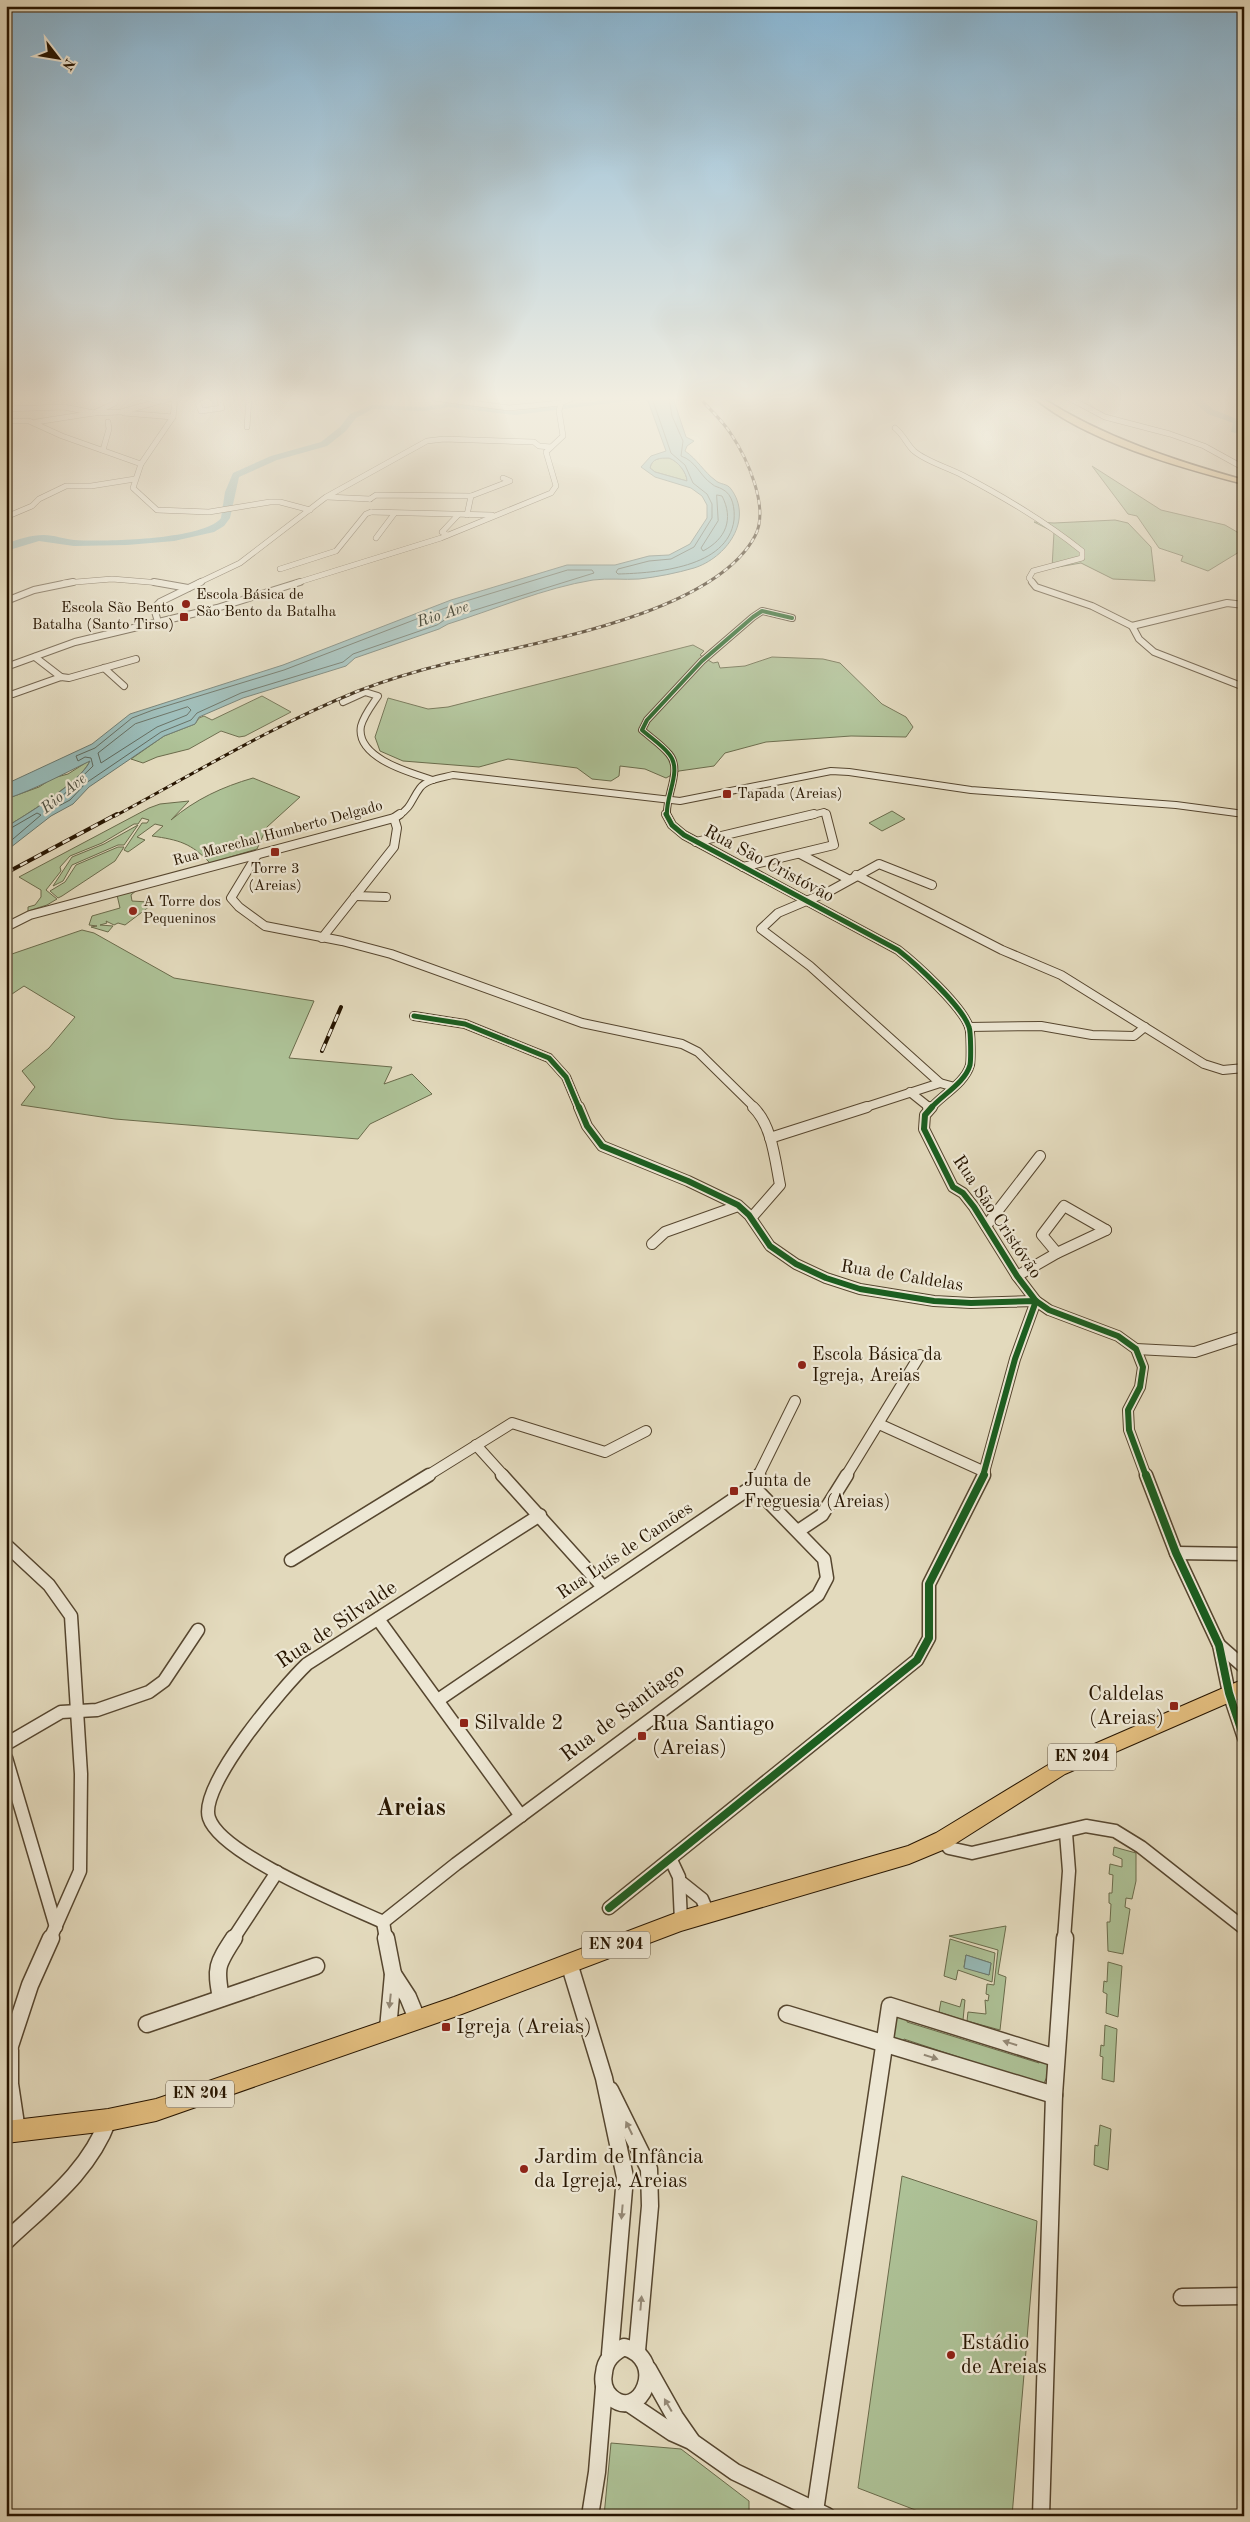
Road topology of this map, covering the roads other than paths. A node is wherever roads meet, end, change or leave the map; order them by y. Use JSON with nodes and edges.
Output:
{"nodes":[{"id":1,"x":458,"y":515,"type":"edge"},
{"id":2,"x":302,"y":516,"type":"edge"},
{"id":3,"x":365,"y":516,"type":"edge"},
{"id":4,"x":393,"y":516,"type":"edge"},
{"id":5,"x":493,"y":516,"type":"edge"},
{"id":6,"x":1030,"y":516,"type":"edge"},
{"id":7,"x":447,"y":535,"type":"junction"},
{"id":8,"x":376,"y":538,"type":"dead end"},
{"id":9,"x":280,"y":569,"type":"dead end"},
{"id":10,"x":188,"y":588,"type":"junction"},
{"id":11,"x":6,"y":601,"type":"edge"},
{"id":12,"x":1244,"y":605,"type":"edge"},
{"id":13,"x":792,"y":618,"type":"dead end"},
{"id":14,"x":158,"y":622,"type":"junction"},
{"id":15,"x":1132,"y":626,"type":"junction"},
{"id":16,"x":35,"y":657,"type":"junction"},
{"id":17,"x":136,"y":659,"type":"dead end"},
{"id":18,"x":6,"y":667,"type":"edge"},
{"id":19,"x":104,"y":668,"type":"junction"},
{"id":20,"x":61,"y":677,"type":"junction"},
{"id":21,"x":124,"y":686,"type":"dead end"},
{"id":22,"x":1244,"y":687,"type":"edge"},
{"id":23,"x":13,"y":694,"type":"dead end"},
{"id":24,"x":343,"y":702,"type":"dead end"},
{"id":25,"x":433,"y":780,"type":"junction"},
{"id":26,"x":666,"y":800,"type":"junction"},
{"id":27,"x":1244,"y":814,"type":"edge"},
{"id":28,"x":394,"y":818,"type":"junction"},
{"id":29,"x":696,"y":842,"type":"junction"},
{"id":30,"x":800,"y":854,"type":"junction"},
{"id":31,"x":257,"y":855,"type":"junction"},
{"id":32,"x":742,"y":867,"type":"junction"},
{"id":33,"x":852,"y":877,"type":"junction"},
{"id":34,"x":932,"y":886,"type":"dead end"},
{"id":35,"x":355,"y":896,"type":"junction"},
{"id":36,"x":386,"y":897,"type":"dead end"},
{"id":37,"x":805,"y":900,"type":"junction"},
{"id":38,"x":6,"y":927,"type":"edge"},
{"id":39,"x":322,"y":938,"type":"junction"},
{"id":40,"x":414,"y":1016,"type":"dead end"},
{"id":41,"x":970,"y":1027,"type":"junction"},
{"id":42,"x":1145,"y":1027,"type":"junction"},
{"id":43,"x":1244,"y":1068,"type":"edge"},
{"id":44,"x":940,"y":1083,"type":"junction"},
{"id":45,"x":928,"y":1086,"type":"junction"},
{"id":46,"x":951,"y":1086,"type":"junction"},
{"id":47,"x":910,"y":1092,"type":"junction"},
{"id":48,"x":941,"y":1096,"type":"junction"},
{"id":49,"x":930,"y":1108,"type":"junction"},
{"id":50,"x":770,"y":1138,"type":"junction"},
{"id":51,"x":1040,"y":1156,"type":"dead end"},
{"id":52,"x":738,"y":1206,"type":"junction"},
{"id":53,"x":752,"y":1216,"type":"junction"},
{"id":54,"x":986,"y":1226,"type":"junction"},
{"id":55,"x":652,"y":1244,"type":"dead end"},
{"id":56,"x":1057,"y":1253,"type":"junction"},
{"id":57,"x":1017,"y":1276,"type":"junction"},
{"id":58,"x":1036,"y":1301,"type":"junction"},
{"id":59,"x":1244,"y":1336,"type":"edge"},
{"id":60,"x":1136,"y":1349,"type":"junction"},
{"id":61,"x":920,"y":1354,"type":"dead end"},
{"id":62,"x":796,"y":1401,"type":"dead end"},
{"id":63,"x":879,"y":1424,"type":"junction"},
{"id":64,"x":646,"y":1431,"type":"dead end"},
{"id":65,"x":476,"y":1445,"type":"junction"},
{"id":66,"x":985,"y":1472,"type":"junction"},
{"id":67,"x":753,"y":1486,"type":"junction"},
{"id":68,"x":540,"y":1515,"type":"junction"},
{"id":69,"x":798,"y":1531,"type":"junction"},
{"id":70,"x":6,"y":1545,"type":"edge"},
{"id":71,"x":1176,"y":1553,"type":"junction"},
{"id":72,"x":1244,"y":1554,"type":"edge"},
{"id":73,"x":291,"y":1560,"type":"dead end"},
{"id":74,"x":603,"y":1587,"type":"junction"},
{"id":75,"x":378,"y":1619,"type":"junction"},
{"id":76,"x":198,"y":1630,"type":"dead end"},
{"id":77,"x":1219,"y":1645,"type":"junction"},
{"id":78,"x":1244,"y":1667,"type":"edge"},
{"id":79,"x":1237,"y":1690,"type":"edge"},
{"id":80,"x":438,"y":1700,"type":"junction"},
{"id":81,"x":78,"y":1712,"type":"junction"},
{"id":82,"x":1244,"y":1738,"type":"edge"},
{"id":83,"x":6,"y":1744,"type":"edge"},
{"id":84,"x":6,"y":1758,"type":"edge"},
{"id":85,"x":521,"y":1816,"type":"junction"},
{"id":86,"x":1066,"y":1833,"type":"junction"},
{"id":87,"x":943,"y":1840,"type":"junction"},
{"id":88,"x":671,"y":1860,"type":"junction"},
{"id":89,"x":277,"y":1872,"type":"junction"},
{"id":90,"x":682,"y":1883,"type":"junction"},
{"id":91,"x":609,"y":1908,"type":"dead end"},
{"id":92,"x":708,"y":1913,"type":"junction"},
{"id":93,"x":681,"y":1921,"type":"junction"},
{"id":94,"x":383,"y":1922,"type":"junction"},
{"id":95,"x":56,"y":1928,"type":"junction"},
{"id":96,"x":1244,"y":1928,"type":"edge"},
{"id":97,"x":569,"y":1963,"type":"junction"},
{"id":98,"x":316,"y":1966,"type":"dead end"},
{"id":99,"x":392,"y":1974,"type":"junction"},
{"id":100,"x":221,"y":1998,"type":"junction"},
{"id":101,"x":787,"y":2014,"type":"dead end"},
{"id":102,"x":417,"y":2019,"type":"junction"},
{"id":103,"x":147,"y":2024,"type":"dead end"},
{"id":104,"x":388,"y":2029,"type":"junction"},
{"id":105,"x":884,"y":2043,"type":"junction"},
{"id":106,"x":7,"y":2051,"type":"edge"},
{"id":107,"x":1056,"y":2058,"type":"junction"},
{"id":108,"x":604,"y":2078,"type":"junction"},
{"id":109,"x":1054,"y":2095,"type":"junction"},
{"id":110,"x":108,"y":2120,"type":"junction"},
{"id":111,"x":11,"y":2132,"type":"edge"},
{"id":112,"x":6,"y":2240,"type":"edge"},
{"id":113,"x":1244,"y":2296,"type":"edge"},
{"id":114,"x":1182,"y":2297,"type":"dead end"},
{"id":115,"x":638,"y":2351,"type":"junction"},
{"id":116,"x":610,"y":2354,"type":"junction"},
{"id":117,"x":647,"y":2367,"type":"junction"},
{"id":118,"x":604,"y":2387,"type":"junction"},
{"id":119,"x":630,"y":2404,"type":"junction"},
{"id":120,"x":692,"y":2441,"type":"junction"},
{"id":121,"x":821,"y":2514,"type":"edge"},
{"id":122,"x":590,"y":2516,"type":"edge"},
{"id":123,"x":1041,"y":2516,"type":"edge"}],
"edges":[{"from":1,"to":7,"type":"street"},
{"from":2,"to":10,"type":"street"},
{"from":3,"to":9,"type":"street"},
{"from":4,"to":8,"type":"street"},
{"from":5,"to":7,"type":"street"},
{"from":6,"to":15,"type":"street"},
{"from":7,"to":14,"type":"street"},
{"from":10,"to":11,"type":"street"},
{"from":10,"to":14,"type":"street"},
{"from":12,"to":15,"type":"street"},
{"from":13,"to":26,"type":"street","name":"Rua São Cristóvão"},
{"from":14,"to":16,"type":"street"},
{"from":15,"to":22,"type":"street"},
{"from":16,"to":18,"type":"street"},
{"from":16,"to":20,"type":"street"},
{"from":17,"to":19,"type":"street"},
{"from":19,"to":20,"type":"street"},
{"from":19,"to":21,"type":"street"},
{"from":20,"to":23,"type":"street"},
{"from":24,"to":25,"type":"street"},
{"from":25,"to":26,"type":"street"},
{"from":25,"to":28,"type":"street","name":"Rua Marechal Humberto Delgado"},
{"from":26,"to":27,"type":"street"},
{"from":26,"to":29,"type":"street","name":"Rua São Cristóvão"},
{"from":28,"to":31,"type":"street","name":"Rua Marechal Humberto Delgado"},
{"from":28,"to":35,"type":"street"},
{"from":29,"to":30,"type":"street"},
{"from":29,"to":32,"type":"street","name":"Rua São Cristóvão"},
{"from":30,"to":32,"type":"street"},
{"from":30,"to":33,"type":"street"},
{"from":31,"to":38,"type":"street","name":"Rua Marechal Humberto Delgado"},
{"from":31,"to":39,"type":"street"},
{"from":32,"to":37,"type":"street","name":"Rua São Cristóvão"},
{"from":33,"to":34,"type":"street"},
{"from":33,"to":37,"type":"street"},
{"from":33,"to":42,"type":"street"},
{"from":35,"to":36,"type":"street"},
{"from":35,"to":39,"type":"street"},
{"from":37,"to":41,"type":"street","name":"Rua São Cristóvão"},
{"from":37,"to":44,"type":"street"},
{"from":39,"to":50,"type":"street"},
{"from":40,"to":52,"type":"street","name":"Rua de Caldelas"},
{"from":41,"to":42,"type":"street"},
{"from":41,"to":46,"type":"street","name":"Rua São Cristóvão"},
{"from":42,"to":43,"type":"street"},
{"from":44,"to":45,"type":"street"},
{"from":44,"to":46,"type":"street"},
{"from":45,"to":47,"type":"street"},
{"from":45,"to":48,"type":"street"},
{"from":46,"to":48,"type":"street","name":"Rua São Cristóvão"},
{"from":47,"to":49,"type":"street"},
{"from":47,"to":50,"type":"street"},
{"from":48,"to":49,"type":"street","name":"Rua São Cristóvão"},
{"from":49,"to":54,"type":"street","name":"Rua São Cristóvão"},
{"from":50,"to":53,"type":"street"},
{"from":51,"to":54,"type":"street"},
{"from":52,"to":53,"type":"street","name":"Rua de Caldelas"},
{"from":52,"to":55,"type":"street"},
{"from":53,"to":58,"type":"street","name":"Rua de Caldelas"},
{"from":54,"to":57,"type":"street","name":"Rua São Cristóvão"},
{"from":56,"to":56,"type":"street"},
{"from":56,"to":57,"type":"street"},
{"from":57,"to":58,"type":"street","name":"Rua São Cristóvão"},
{"from":58,"to":60,"type":"street","name":"Rua São Cristóvão"},
{"from":58,"to":66,"type":"street"},
{"from":59,"to":60,"type":"street"},
{"from":60,"to":71,"type":"street"},
{"from":61,"to":63,"type":"street"},
{"from":62,"to":67,"type":"street","name":"Rua Luís de Camões"},
{"from":63,"to":66,"type":"street"},
{"from":63,"to":69,"type":"street"},
{"from":64,"to":65,"type":"street"},
{"from":65,"to":68,"type":"street"},
{"from":65,"to":73,"type":"street"},
{"from":66,"to":88,"type":"street"},
{"from":67,"to":69,"type":"street","name":"Rua de Santiago"},
{"from":67,"to":74,"type":"street","name":"Rua Luís de Camões"},
{"from":68,"to":74,"type":"street"},
{"from":68,"to":75,"type":"street","name":"Rua de Silvalde"},
{"from":69,"to":85,"type":"street","name":"Rua de Santiago"},
{"from":70,"to":81,"type":"street"},
{"from":71,"to":72,"type":"street"},
{"from":71,"to":77,"type":"street"},
{"from":74,"to":80,"type":"street","name":"Rua Luís de Camões"},
{"from":75,"to":80,"type":"street"},
{"from":75,"to":89,"type":"street","name":"Rua de Silvalde"},
{"from":76,"to":81,"type":"street"},
{"from":77,"to":78,"type":"street"},
{"from":77,"to":79,"type":"street"},
{"from":79,"to":82,"type":"street"},
{"from":79,"to":87,"type":"main road","number":"EN 204"},
{"from":80,"to":85,"type":"street"},
{"from":81,"to":83,"type":"street"},
{"from":81,"to":95,"type":"street"},
{"from":84,"to":95,"type":"street"},
{"from":85,"to":94,"type":"street","name":"Rua de Santiago"},
{"from":86,"to":87,"type":"street"},
{"from":86,"to":96,"type":"street"},
{"from":86,"to":107,"type":"street"},
{"from":87,"to":92,"type":"main road","number":"EN 204"},
{"from":88,"to":90,"type":"street"},
{"from":88,"to":91,"type":"street"},
{"from":89,"to":94,"type":"street","name":"Rua de Silvalde"},
{"from":89,"to":100,"type":"street"},
{"from":90,"to":92,"type":"street"},
{"from":90,"to":93,"type":"street"},
{"from":92,"to":93,"type":"main road","number":"EN 204"},
{"from":93,"to":97,"type":"main road","number":"EN 204"},
{"from":94,"to":99,"type":"street"},
{"from":95,"to":106,"type":"street"},
{"from":97,"to":102,"type":"main road","number":"EN 204"},
{"from":97,"to":108,"type":"street"},
{"from":98,"to":100,"type":"street"},
{"from":99,"to":102,"type":"street"},
{"from":99,"to":104,"type":"street","one_way":true},
{"from":100,"to":103,"type":"street"},
{"from":101,"to":105,"type":"street"},
{"from":102,"to":104,"type":"main road","number":"EN 204"},
{"from":104,"to":110,"type":"main road","number":"EN 204"},
{"from":107,"to":105,"type":"street","one_way":true},
{"from":105,"to":109,"type":"street","one_way":true},
{"from":105,"to":121,"type":"street"},
{"from":106,"to":111,"type":"street"},
{"from":107,"to":109,"type":"street"},
{"from":115,"to":108,"type":"street","one_way":true},
{"from":108,"to":116,"type":"street","one_way":true},
{"from":109,"to":123,"type":"street"},
{"from":110,"to":111,"type":"main road","number":"EN 204"},
{"from":110,"to":112,"type":"street"},
{"from":113,"to":114,"type":"street"},
{"from":115,"to":116,"type":"street"},
{"from":115,"to":117,"type":"street"},
{"from":116,"to":118,"type":"street"},
{"from":117,"to":119,"type":"street"},
{"from":120,"to":117,"type":"street","one_way":true},
{"from":118,"to":119,"type":"street"},
{"from":118,"to":122,"type":"street"},
{"from":119,"to":120,"type":"street"},
{"from":120,"to":121,"type":"street"}]}
